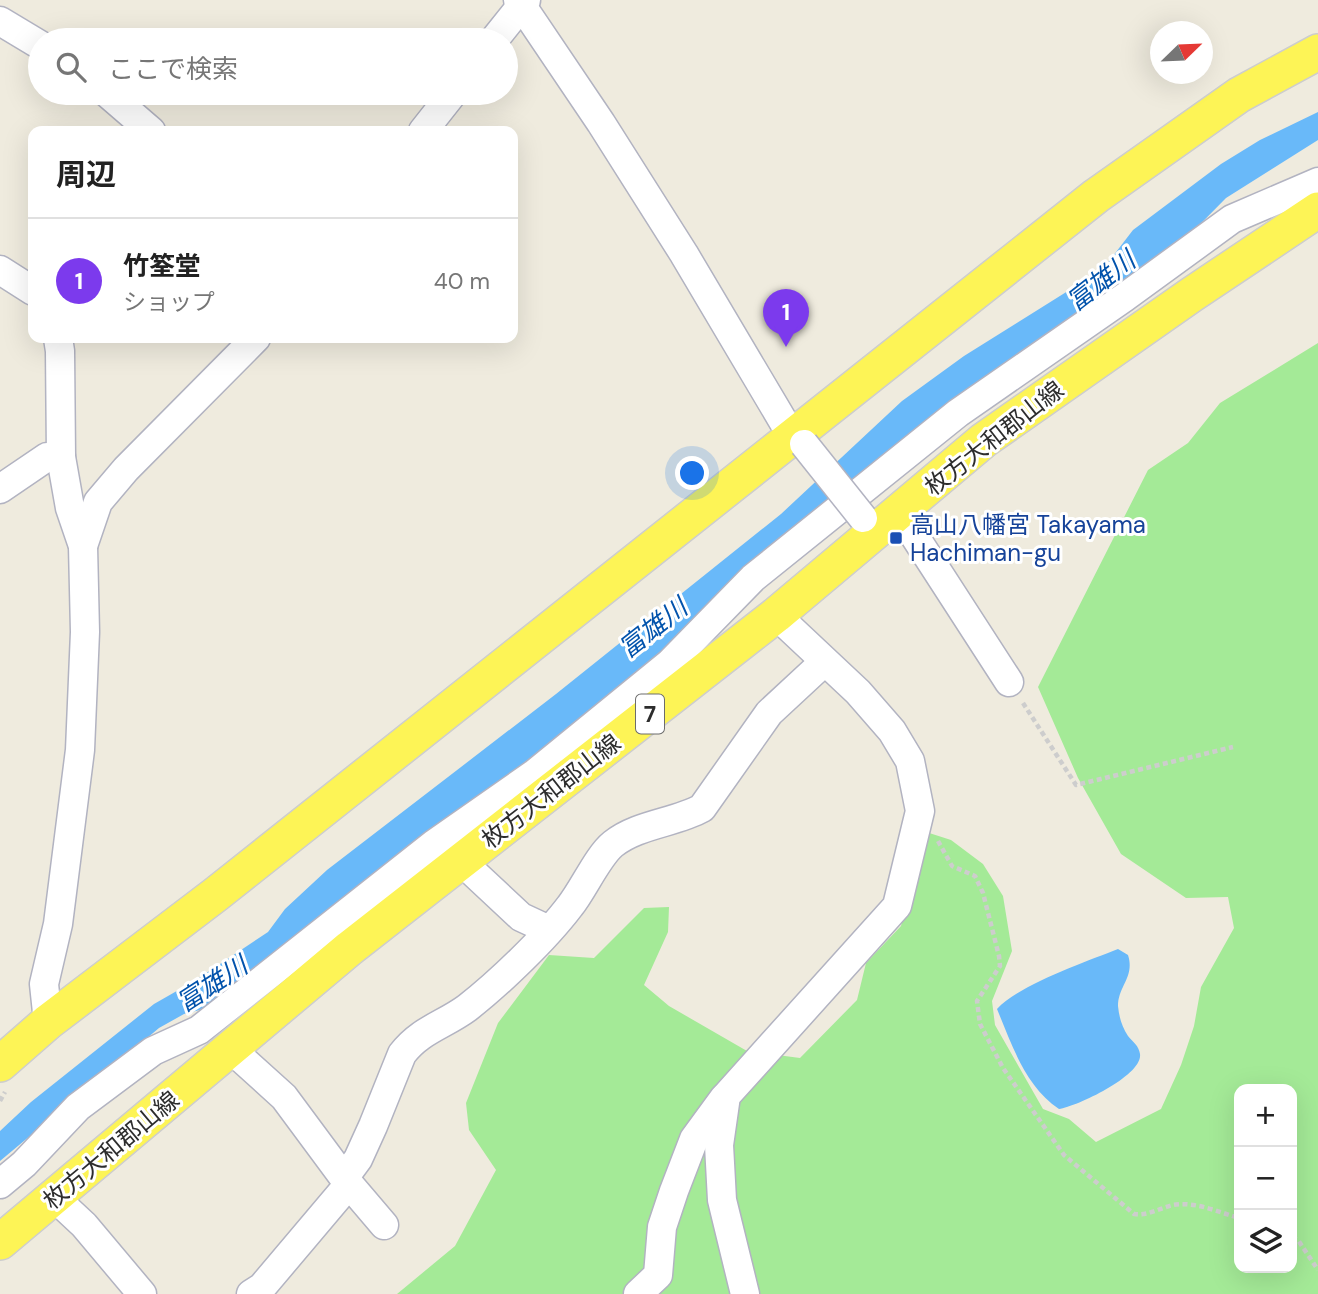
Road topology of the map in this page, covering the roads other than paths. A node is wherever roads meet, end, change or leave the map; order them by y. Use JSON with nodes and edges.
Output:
{"nodes":[{"id":1,"x":522,"y":1,"type":"edge"},
{"id":2,"x":0,"y":21,"type":"edge"},
{"id":3,"x":503,"y":28,"type":"edge"},
{"id":4,"x":28,"y":38,"type":"edge"},
{"id":5,"x":1318,"y":52,"type":"edge"},
{"id":6,"x":121,"y":105,"type":"edge"},
{"id":7,"x":444,"y":105,"type":"edge"},
{"id":8,"x":144,"y":126,"type":"edge"},
{"id":9,"x":427,"y":126,"type":"edge"},
{"id":10,"x":1318,"y":182,"type":"edge"},
{"id":11,"x":1318,"y":210,"type":"edge"},
{"id":12,"x":3,"y":274,"type":"edge"},
{"id":13,"x":28,"y":288,"type":"edge"},
{"id":14,"x":59,"y":343,"type":"edge"},
{"id":15,"x":251,"y":343,"type":"edge"},
{"id":16,"x":800,"y":440,"type":"junction"},
{"id":17,"x":61,"y":457,"type":"junction"},
{"id":18,"x":0,"y":489,"type":"edge"},
{"id":19,"x":880,"y":521,"type":"junction"},
{"id":20,"x":83,"y":546,"type":"junction"},
{"id":21,"x":776,"y":615,"type":"junction"},
{"id":22,"x":824,"y":663,"type":"junction"},
{"id":23,"x":1010,"y":682,"type":"road end"},
{"id":24,"x":461,"y":861,"type":"junction"},
{"id":25,"x":549,"y":930,"type":"junction"},
{"id":26,"x":48,"y":1022,"type":"junction"},
{"id":27,"x":231,"y":1049,"type":"junction"},
{"id":28,"x":0,"y":1064,"type":"edge"},
{"id":29,"x":726,"y":1096,"type":"junction"},
{"id":30,"x":346,"y":1181,"type":"junction"},
{"id":31,"x":0,"y":1184,"type":"edge"},
{"id":32,"x":55,"y":1198,"type":"junction"},
{"id":33,"x":384,"y":1225,"type":"dead end"},
{"id":34,"x":0,"y":1242,"type":"edge"},
{"id":35,"x":142,"y":1294,"type":"edge"},
{"id":36,"x":251,"y":1294,"type":"edge"},
{"id":37,"x":638,"y":1294,"type":"edge"},
{"id":38,"x":745,"y":1294,"type":"edge"}],
"edges":[{"from":1,"to":3,"type":"street"},
{"from":1,"to":16,"type":"street"},
{"from":2,"to":4,"type":"street"},
{"from":5,"to":16,"type":"main road"},
{"from":6,"to":8,"type":"street"},
{"from":7,"to":9,"type":"street"},
{"from":10,"to":31,"type":"street"},
{"from":11,"to":19,"type":"main road","name":"枚方大和郡山線","number":"7"},
{"from":12,"to":13,"type":"street"},
{"from":14,"to":17,"type":"street"},
{"from":15,"to":20,"type":"street"},
{"from":16,"to":19,"type":"street","bridge":true},
{"from":16,"to":26,"type":"main road"},
{"from":17,"to":18,"type":"street"},
{"from":17,"to":20,"type":"street"},
{"from":19,"to":21,"type":"main road","name":"枚方大和郡山線","number":"7"},
{"from":19,"to":23,"type":"street"},
{"from":20,"to":26,"type":"street"},
{"from":21,"to":22,"type":"street"},
{"from":21,"to":24,"type":"main road","name":"枚方大和郡山線","number":"7"},
{"from":22,"to":25,"type":"street"},
{"from":22,"to":29,"type":"street"},
{"from":24,"to":25,"type":"street"},
{"from":24,"to":27,"type":"main road","name":"枚方大和郡山線","number":"7"},
{"from":25,"to":30,"type":"street"},
{"from":26,"to":28,"type":"main road"},
{"from":27,"to":30,"type":"street"},
{"from":27,"to":32,"type":"main road","name":"枚方大和郡山線","number":"7"},
{"from":29,"to":37,"type":"street"},
{"from":29,"to":38,"type":"street"},
{"from":30,"to":33,"type":"street"},
{"from":30,"to":36,"type":"street"},
{"from":32,"to":34,"type":"main road","name":"枚方大和郡山線","number":"7"},
{"from":32,"to":35,"type":"street"}]}
